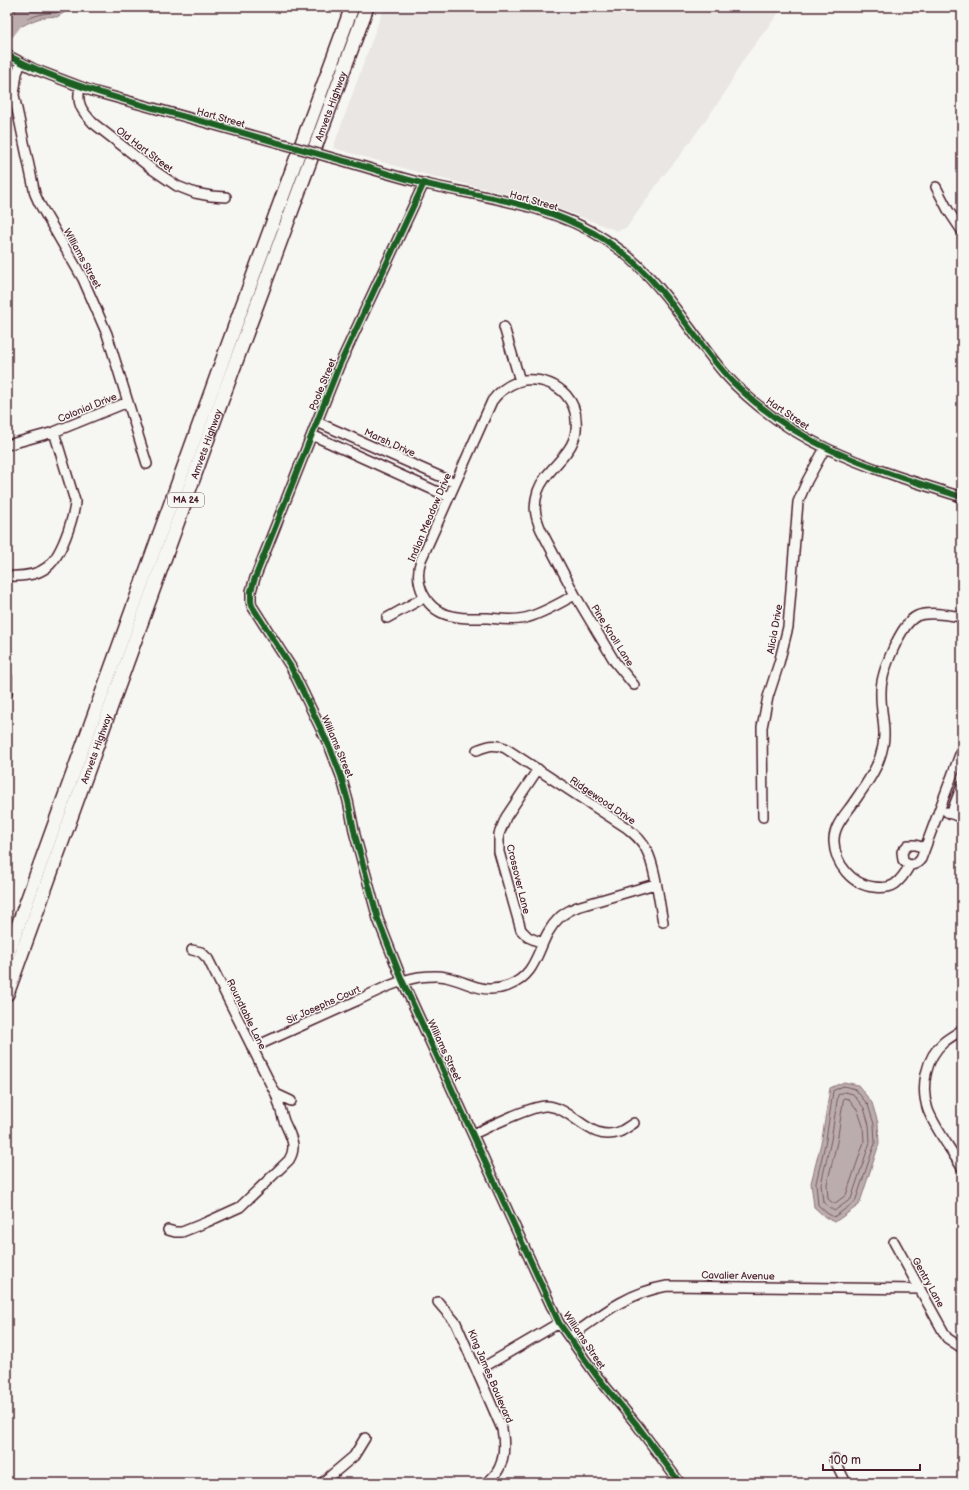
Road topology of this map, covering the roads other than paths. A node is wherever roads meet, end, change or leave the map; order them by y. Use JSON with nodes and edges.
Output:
{"nodes":[{"id":1,"x":352,"y":7,"type":"edge"},
{"id":2,"x":367,"y":7,"type":"edge"},
{"id":3,"x":7,"y":55,"type":"edge"},
{"id":4,"x":21,"y":62,"type":"junction"},
{"id":5,"x":80,"y":87,"type":"junction"},
{"id":6,"x":424,"y":183,"type":"junction"},
{"id":7,"x":936,"y":187,"type":"dead end"},
{"id":8,"x":226,"y":197,"type":"dead end"},
{"id":9,"x":962,"y":231,"type":"edge"},
{"id":10,"x":504,"y":327,"type":"dead end"},
{"id":11,"x":520,"y":381,"type":"junction"},
{"id":12,"x":128,"y":402,"type":"junction"},
{"id":13,"x":317,"y":422,"type":"junction"},
{"id":14,"x":54,"y":432,"type":"junction"},
{"id":15,"x":312,"y":435,"type":"junction"},
{"id":16,"x":7,"y":445,"type":"edge"},
{"id":17,"x":825,"y":448,"type":"junction"},
{"id":18,"x":146,"y":464,"type":"dead end"},
{"id":19,"x":455,"y":482,"type":"junction"},
{"id":20,"x":449,"y":497,"type":"junction"},
{"id":21,"x":962,"y":497,"type":"edge"},
{"id":22,"x":7,"y":576,"type":"edge"},
{"id":23,"x":575,"y":595,"type":"junction"},
{"id":24,"x":250,"y":597,"type":"joint"},
{"id":25,"x":425,"y":598,"type":"junction"},
{"id":26,"x":962,"y":617,"type":"edge"},
{"id":27,"x":387,"y":618,"type":"dead end"},
{"id":28,"x":7,"y":677,"type":"edge"},
{"id":29,"x":634,"y":685,"type":"dead end"},
{"id":30,"x":7,"y":694,"type":"edge"},
{"id":31,"x":962,"y":749,"type":"edge"},
{"id":32,"x":477,"y":750,"type":"dead end"},
{"id":33,"x":538,"y":769,"type":"junction"},
{"id":34,"x":962,"y":785,"type":"edge"},
{"id":35,"x":940,"y":810,"type":"junction"},
{"id":36,"x":951,"y":814,"type":"junction"},
{"id":37,"x":763,"y":817,"type":"dead end"},
{"id":38,"x":962,"y":818,"type":"edge"},
{"id":39,"x":925,"y":848,"type":"junction"},
{"id":40,"x":910,"y":865,"type":"junction"},
{"id":41,"x":655,"y":884,"type":"junction"},
{"id":42,"x":662,"y":922,"type":"dead end"},
{"id":43,"x":542,"y":943,"type":"junction"},
{"id":44,"x":192,"y":950,"type":"dead end"},
{"id":45,"x":7,"y":956,"type":"edge"},
{"id":46,"x":402,"y":980,"type":"junction"},
{"id":47,"x":7,"y":994,"type":"edge"},
{"id":48,"x":962,"y":1030,"type":"edge"},
{"id":49,"x":252,"y":1048,"type":"junction"},
{"id":50,"x":276,"y":1094,"type":"junction"},
{"id":51,"x":291,"y":1101,"type":"dead end"},
{"id":52,"x":634,"y":1123,"type":"dead end"},
{"id":53,"x":473,"y":1134,"type":"junction"},
{"id":54,"x":962,"y":1168,"type":"edge"},
{"id":55,"x":168,"y":1230,"type":"dead end"},
{"id":56,"x":894,"y":1242,"type":"dead end"},
{"id":57,"x":920,"y":1289,"type":"junction"},
{"id":58,"x":438,"y":1302,"type":"dead end"},
{"id":59,"x":559,"y":1323,"type":"junction"},
{"id":60,"x":570,"y":1337,"type":"junction"},
{"id":61,"x":962,"y":1348,"type":"edge"},
{"id":62,"x":477,"y":1371,"type":"junction"},
{"id":63,"x":365,"y":1438,"type":"dead end"},
{"id":64,"x":834,"y":1459,"type":"dead end"},
{"id":65,"x":322,"y":1483,"type":"edge"},
{"id":66,"x":486,"y":1483,"type":"edge"},
{"id":67,"x":680,"y":1483,"type":"edge"},
{"id":68,"x":846,"y":1483,"type":"edge"}],
"edges":[{"from":1,"to":45,"type":"highway","name":"Amvets Highway","number":"MA 24"},
{"from":2,"to":47,"type":"highway","name":"Amvets Highway","number":"MA 24"},
{"from":3,"to":4,"type":"street","name":"Hart Street"},
{"from":4,"to":5,"type":"street","name":"Hart Street"},
{"from":4,"to":12,"type":"street","name":"Williams Street"},
{"from":5,"to":6,"type":"street","name":"Hart Street","bridge":true},
{"from":5,"to":8,"type":"street","name":"Old Hart Street"},
{"from":6,"to":13,"type":"street","name":"Poole Street"},
{"from":6,"to":17,"type":"street","name":"Hart Street"},
{"from":7,"to":9,"type":"street"},
{"from":10,"to":11,"type":"street"},
{"from":11,"to":19,"type":"street","name":"Indian Meadow Drive"},
{"from":11,"to":23,"type":"street","name":"Indian Meadow Drive"},
{"from":12,"to":14,"type":"street","name":"Colonial Drive"},
{"from":12,"to":18,"type":"street","name":"Williams Street"},
{"from":13,"to":15,"type":"street","name":"Poole Street"},
{"from":13,"to":19,"type":"street","name":"Marsh Drive"},
{"from":14,"to":16,"type":"street","name":"Colonial Drive"},
{"from":14,"to":22,"type":"street","name":"Colonial Drive"},
{"from":15,"to":20,"type":"street"},
{"from":15,"to":24,"type":"street","name":"Poole Street"},
{"from":17,"to":21,"type":"street","name":"Hart Street"},
{"from":17,"to":37,"type":"street","name":"Alicia Drive"},
{"from":19,"to":20,"type":"street","name":"Indian Meadow Drive"},
{"from":20,"to":25,"type":"street","name":"Indian Meadow Drive"},
{"from":23,"to":25,"type":"street","name":"Indian Meadow Drive"},
{"from":23,"to":29,"type":"street","name":"Pine Knoll Lane"},
{"from":24,"to":46,"type":"street","name":"Williams Street"},
{"from":25,"to":27,"type":"street"},
{"from":26,"to":40,"type":"street"},
{"from":28,"to":30,"type":"street"},
{"from":31,"to":35,"type":"street"},
{"from":32,"to":33,"type":"street","name":"Ridgewood Drive"},
{"from":33,"to":41,"type":"street","name":"Ridgewood Drive"},
{"from":33,"to":43,"type":"street","name":"Crossover Lane"},
{"from":34,"to":36,"type":"street"},
{"from":35,"to":36,"type":"street"},
{"from":35,"to":39,"type":"street"},
{"from":36,"to":38,"type":"street"},
{"from":39,"to":40,"type":"street"},
{"from":39,"to":40,"type":"street"},
{"from":41,"to":42,"type":"street","name":"Ridgewood Drive"},
{"from":41,"to":43,"type":"street","name":"Sir Josephs Court"},
{"from":43,"to":46,"type":"street","name":"Sir Josephs Court"},
{"from":44,"to":49,"type":"street","name":"Roundtable Lane"},
{"from":46,"to":49,"type":"street","name":"Sir Josephs Court"},
{"from":46,"to":53,"type":"street","name":"Williams Street"},
{"from":48,"to":54,"type":"street"},
{"from":49,"to":50,"type":"street","name":"Roundtable Lane"},
{"from":50,"to":51,"type":"street"},
{"from":50,"to":55,"type":"street","name":"Roundtable Lane"},
{"from":52,"to":53,"type":"street"},
{"from":53,"to":59,"type":"street","name":"Williams Street"},
{"from":56,"to":57,"type":"street","name":"Gentry Lane"},
{"from":57,"to":60,"type":"street","name":"Cavalier Avenue"},
{"from":57,"to":61,"type":"street","name":"Gentry Lane"},
{"from":58,"to":62,"type":"street","name":"King James Boulevard"},
{"from":59,"to":60,"type":"street","name":"Williams Street"},
{"from":59,"to":62,"type":"street"},
{"from":60,"to":67,"type":"street","name":"Williams Street"},
{"from":62,"to":66,"type":"street","name":"King James Boulevard"},
{"from":63,"to":65,"type":"street"},
{"from":64,"to":68,"type":"street"}]}
